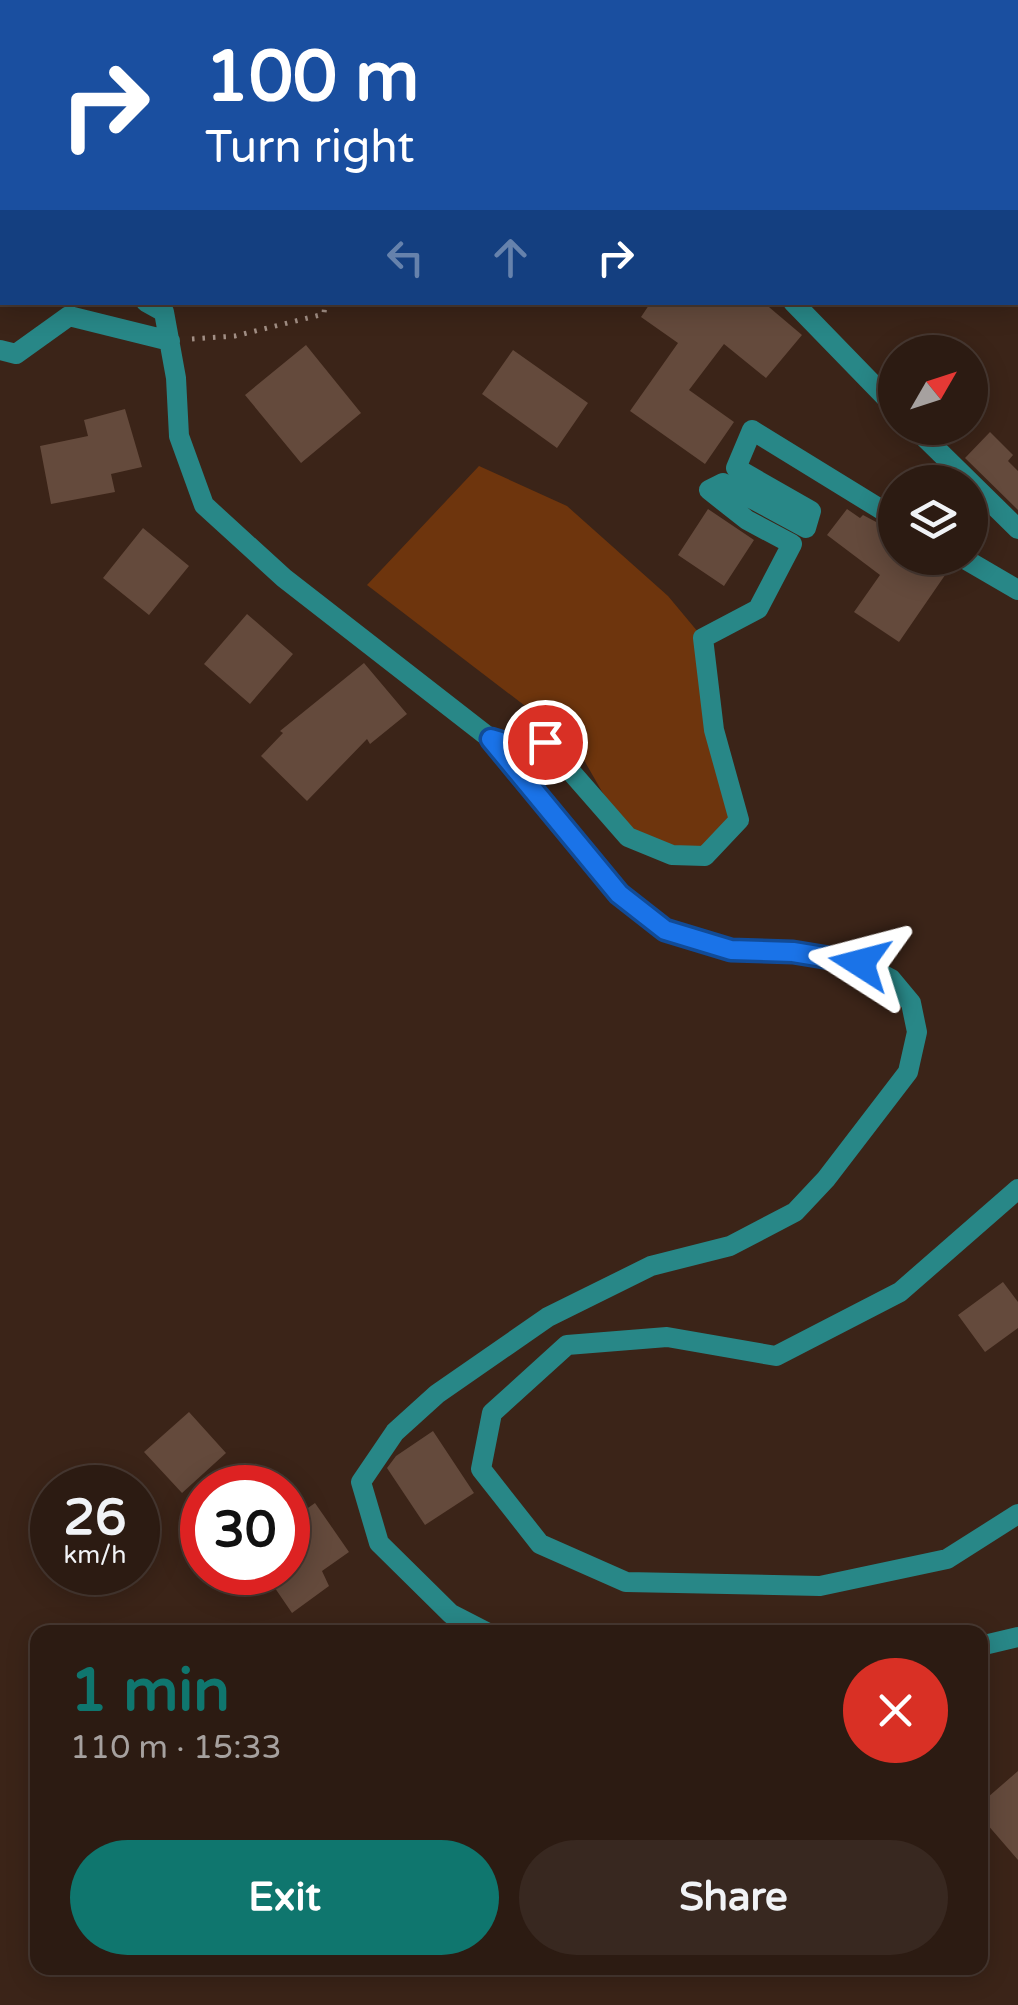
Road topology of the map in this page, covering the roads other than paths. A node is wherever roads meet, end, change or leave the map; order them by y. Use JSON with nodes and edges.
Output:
{"nodes":[{"id":1,"x":151,"y":305,"type":"edge"},
{"id":2,"x":797,"y":305,"type":"edge"},
{"id":3,"x":170,"y":341,"type":"junction"},
{"id":4,"x":0,"y":350,"type":"edge"},
{"id":5,"x":878,"y":389,"type":"edge"},
{"id":6,"x":933,"y":445,"type":"edge"},
{"id":7,"x":878,"y":508,"type":"edge"},
{"id":8,"x":1018,"y":529,"type":"edge"},
{"id":9,"x":988,"y":573,"type":"edge"},
{"id":10,"x":1018,"y":590,"type":"edge"},
{"id":11,"x":491,"y":739,"type":"junction"},
{"id":12,"x":1018,"y":1189,"type":"edge"},
{"id":13,"x":1018,"y":1514,"type":"edge"},
{"id":14,"x":472,"y":1625,"type":"edge"},
{"id":15,"x":1018,"y":1637,"type":"edge"},
{"id":16,"x":988,"y":1644,"type":"edge"}],
"edges":[{"from":1,"to":3,"type":"street"},
{"from":2,"to":5,"type":"street"},
{"from":3,"to":4,"type":"street"},
{"from":3,"to":11,"type":"street"},
{"from":6,"to":8,"type":"street"},
{"from":7,"to":11,"type":"street"},
{"from":9,"to":10,"type":"street"},
{"from":11,"to":14,"type":"street"},
{"from":12,"to":13,"type":"street"},
{"from":15,"to":16,"type":"street"}]}
